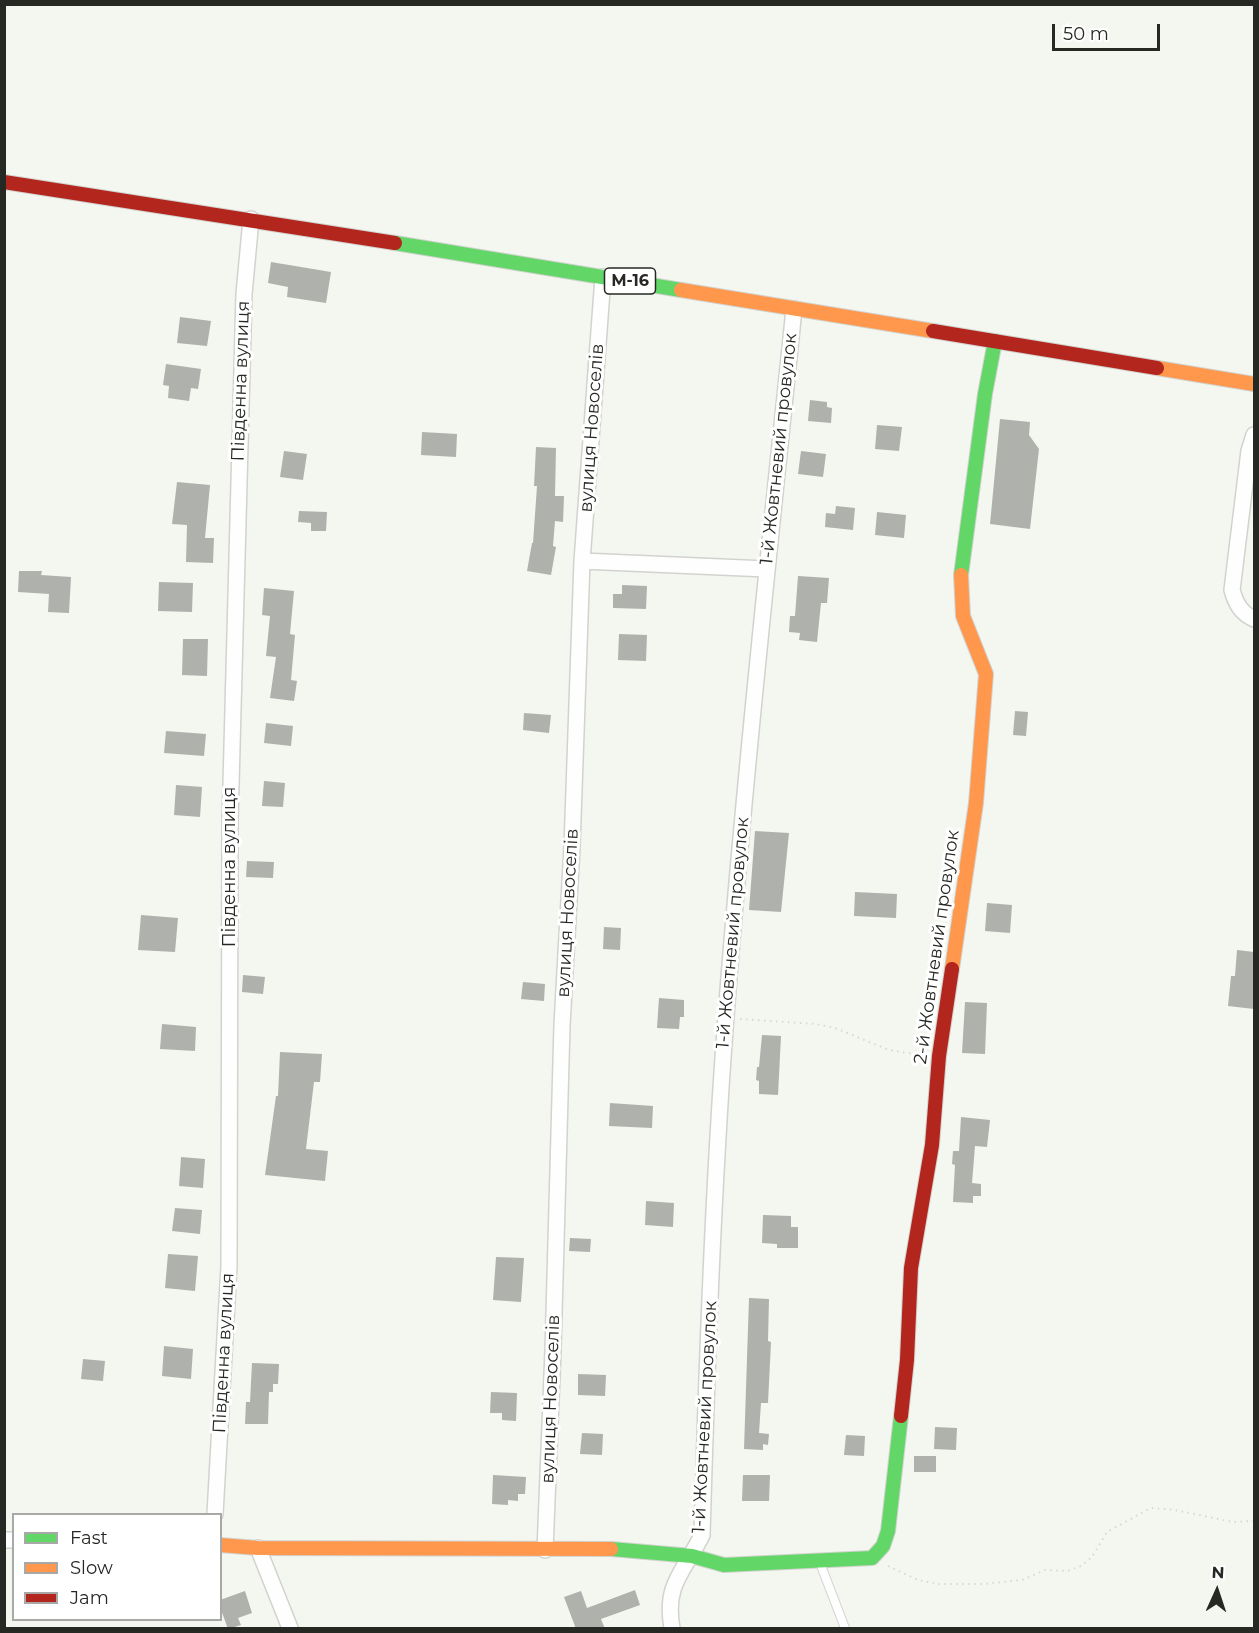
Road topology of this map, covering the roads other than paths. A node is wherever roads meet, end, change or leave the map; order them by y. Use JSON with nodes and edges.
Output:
{"nodes":[{"id":1,"x":4,"y":182,"type":"edge"},
{"id":2,"x":251,"y":219,"type":"junction"},
{"id":3,"x":603,"y":277,"type":"junction"},
{"id":4,"x":794,"y":309,"type":"junction"},
{"id":5,"x":995,"y":341,"type":"junction"},
{"id":6,"x":1254,"y":384,"type":"edge"},
{"id":7,"x":1254,"y":435,"type":"edge"},
{"id":8,"x":582,"y":561,"type":"junction"},
{"id":9,"x":767,"y":569,"type":"junction"},
{"id":10,"x":1254,"y":619,"type":"edge"},
{"id":11,"x":215,"y":1513,"type":"edge"},
{"id":12,"x":222,"y":1545,"type":"edge"},
{"id":13,"x":258,"y":1548,"type":"junction"},
{"id":14,"x":545,"y":1550,"type":"junction"},
{"id":15,"x":692,"y":1556,"type":"junction"},
{"id":16,"x":820,"y":1561,"type":"junction"},
{"id":17,"x":290,"y":1629,"type":"edge"},
{"id":18,"x":672,"y":1629,"type":"edge"},
{"id":19,"x":845,"y":1629,"type":"edge"}],
"edges":[{"from":1,"to":2,"type":"main road","number":"М-16"},
{"from":2,"to":3,"type":"main road","number":"М-16"},
{"from":2,"to":11,"type":"street","name":"Південна вулиця"},
{"from":3,"to":4,"type":"main road","number":"М-16"},
{"from":3,"to":8,"type":"street","name":"вулиця Новоселів"},
{"from":4,"to":5,"type":"main road","number":"М-16"},
{"from":4,"to":9,"type":"street","name":"1-й Жовтневий провулок"},
{"from":5,"to":6,"type":"main road","number":"М-16"},
{"from":5,"to":16,"type":"main road","name":"2-й Жовтневий провулок"},
{"from":7,"to":10,"type":"street"},
{"from":8,"to":9,"type":"street"},
{"from":8,"to":14,"type":"street","name":"вулиця Новоселів"},
{"from":9,"to":15,"type":"street","name":"1-й Жовтневий провулок"},
{"from":12,"to":13,"type":"main road"},
{"from":13,"to":14,"type":"main road"},
{"from":13,"to":17,"type":"street"},
{"from":14,"to":15,"type":"main road"},
{"from":15,"to":16,"type":"main road"},
{"from":15,"to":18,"type":"street"},
{"from":16,"to":19,"type":"lane"}]}
